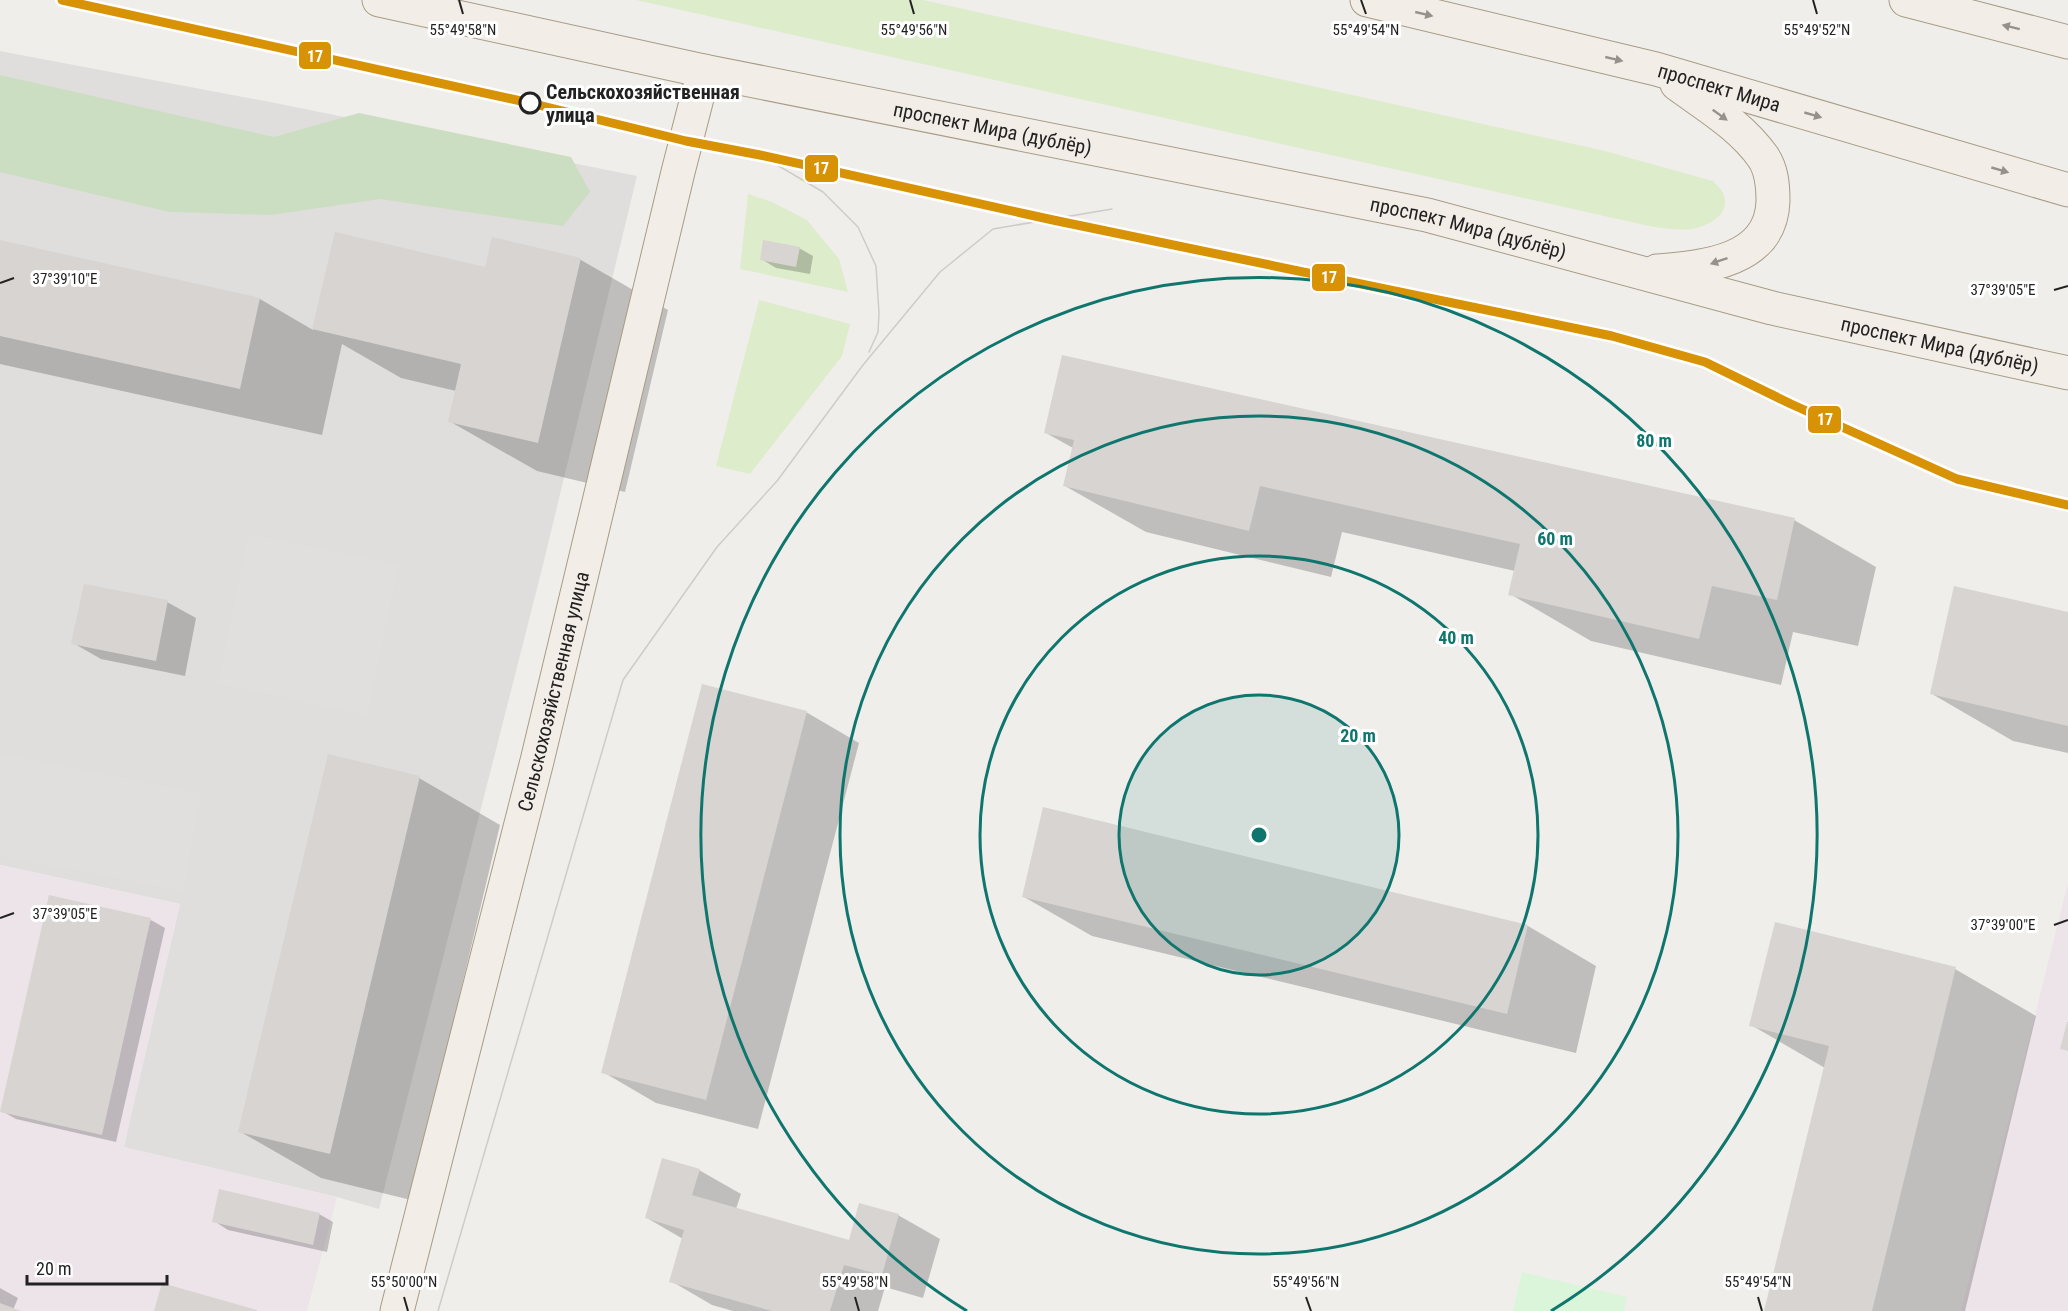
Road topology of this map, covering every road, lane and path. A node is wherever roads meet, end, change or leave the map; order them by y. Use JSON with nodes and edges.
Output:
{"nodes":[{"id":1,"x":379,"y":0,"type":"edge"},
{"id":2,"x":1367,"y":0,"type":"edge"},
{"id":3,"x":1906,"y":0,"type":"edge"},
{"id":4,"x":2068,"y":42,"type":"edge"},
{"id":5,"x":1656,"y":69,"type":"junction"},
{"id":6,"x":704,"y":71,"type":"junction"},
{"id":7,"x":2068,"y":190,"type":"edge"},
{"id":8,"x":1603,"y":264,"type":"junction"},
{"id":9,"x":2068,"y":373,"type":"edge"},
{"id":10,"x":397,"y":1311,"type":"edge"}],
"edges":[{"from":1,"to":6,"type":"main road","name":"проспект Мира (дублёр)"},
{"from":2,"to":5,"type":"main road","name":"проспект Мира","one_way":true},
{"from":4,"to":3,"type":"main road","one_way":true},
{"from":5,"to":7,"type":"main road","name":"проспект Мира","one_way":true},
{"from":5,"to":8,"type":"main road","name":"проспект Мира (дублёр)","one_way":true},
{"from":6,"to":8,"type":"main road","name":"проспект Мира (дублёр)"},
{"from":6,"to":10,"type":"main road","name":"Сельскохозяйственная улица"},
{"from":8,"to":9,"type":"main road","name":"проспект Мира (дублёр)"}]}
